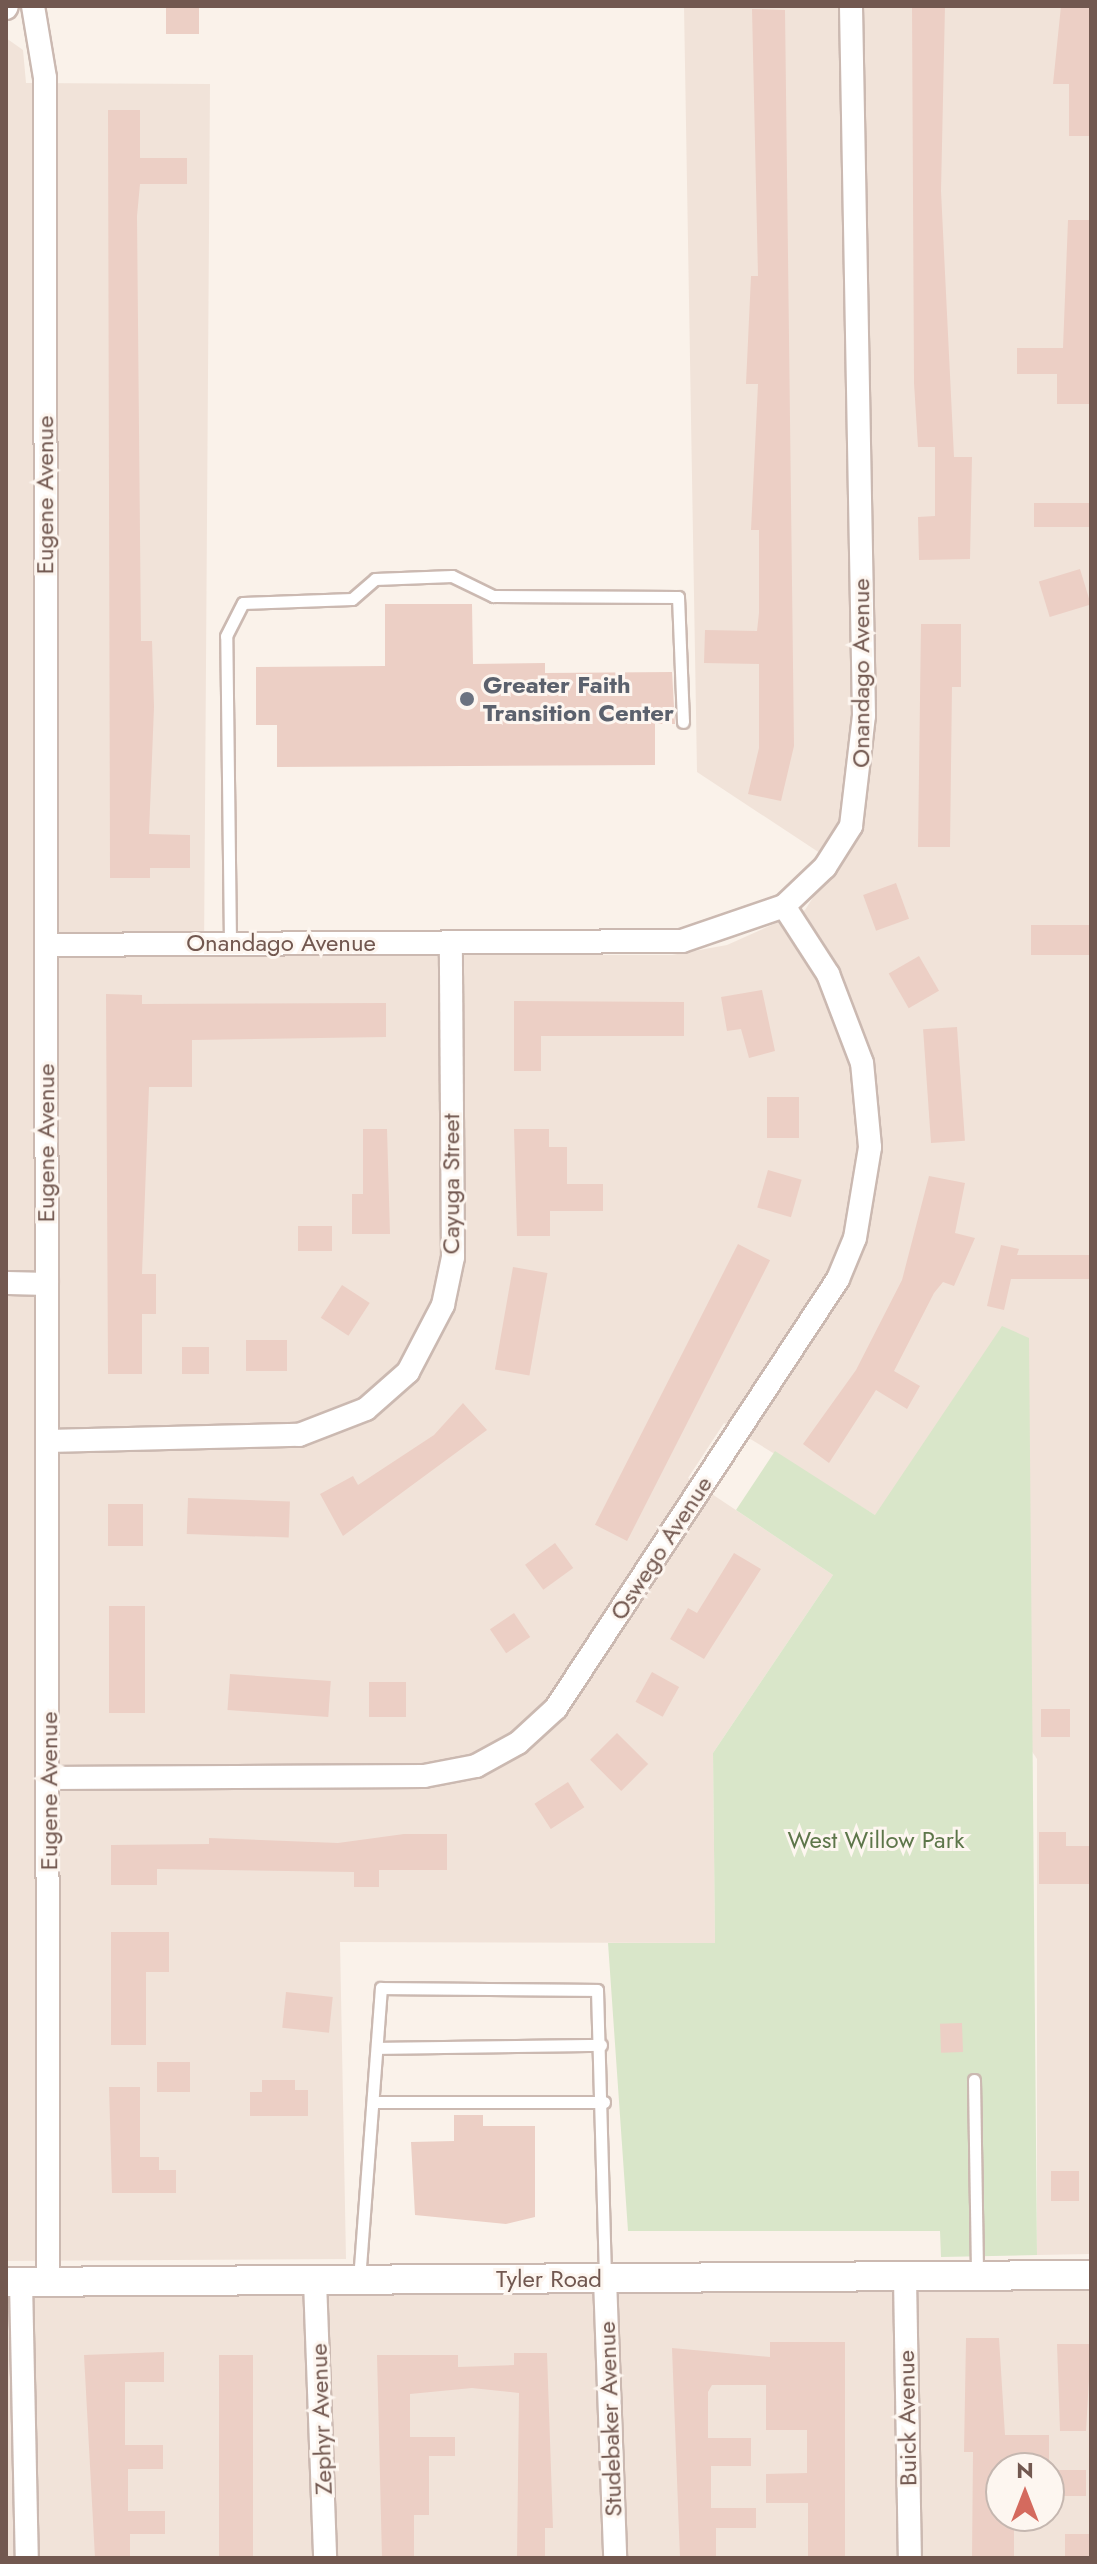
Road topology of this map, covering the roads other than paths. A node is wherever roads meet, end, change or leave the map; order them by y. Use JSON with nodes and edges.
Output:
{"nodes":[{"id":1,"x":33,"y":6,"type":"edge"},
{"id":2,"x":851,"y":6,"type":"edge"},
{"id":3,"x":683,"y":722,"type":"dead end"},
{"id":4,"x":784,"y":906,"type":"junction"},
{"id":5,"x":230,"y":942,"type":"junction"},
{"id":6,"x":451,"y":942,"type":"junction"},
{"id":7,"x":46,"y":945,"type":"junction"},
{"id":8,"x":6,"y":1283,"type":"edge"},
{"id":9,"x":47,"y":1284,"type":"junction"},
{"id":10,"x":48,"y":1441,"type":"junction"},
{"id":11,"x":48,"y":1778,"type":"junction"},
{"id":12,"x":601,"y":2045,"type":"junction"},
{"id":13,"x":377,"y":2048,"type":"junction"},
{"id":14,"x":974,"y":2080,"type":"dead end"},
{"id":15,"x":373,"y":2102,"type":"junction"},
{"id":16,"x":604,"y":2102,"type":"junction"},
{"id":17,"x":1091,"y":2275,"type":"edge"},
{"id":18,"x":977,"y":2276,"type":"junction"},
{"id":19,"x":905,"y":2278,"type":"junction"},
{"id":20,"x":605,"y":2279,"type":"junction"},
{"id":21,"x":359,"y":2280,"type":"junction"},
{"id":22,"x":315,"y":2281,"type":"junction"},
{"id":23,"x":25,"y":2282,"type":"edge"},
{"id":24,"x":27,"y":2558,"type":"edge"},
{"id":25,"x":325,"y":2558,"type":"edge"},
{"id":26,"x":615,"y":2558,"type":"edge"},
{"id":27,"x":910,"y":2558,"type":"edge"}],
"edges":[{"from":1,"to":7,"type":"street","name":"Eugene Avenue"},
{"from":2,"to":4,"type":"street","name":"Onandago Avenue"},
{"from":3,"to":5,"type":"lane"},
{"from":4,"to":6,"type":"street","name":"Onandago Avenue"},
{"from":4,"to":11,"type":"street","name":"Oswego Avenue"},
{"from":5,"to":6,"type":"street","name":"Onandago Avenue"},
{"from":5,"to":7,"type":"street","name":"Onandago Avenue"},
{"from":6,"to":10,"type":"street","name":"Cayuga Street"},
{"from":7,"to":9,"type":"street","name":"Eugene Avenue"},
{"from":8,"to":9,"type":"street"},
{"from":9,"to":10,"type":"street","name":"Eugene Avenue"},
{"from":10,"to":11,"type":"street","name":"Eugene Avenue"},
{"from":11,"to":23,"type":"street","name":"Eugene Avenue"},
{"from":12,"to":13,"type":"lane"},
{"from":12,"to":13,"type":"lane"},
{"from":12,"to":16,"type":"lane"},
{"from":13,"to":15,"type":"lane"},
{"from":14,"to":18,"type":"lane"},
{"from":15,"to":16,"type":"lane"},
{"from":15,"to":21,"type":"lane"},
{"from":16,"to":20,"type":"lane"},
{"from":17,"to":18,"type":"street","name":"Tyler Road"},
{"from":18,"to":19,"type":"street","name":"Tyler Road"},
{"from":19,"to":20,"type":"street","name":"Tyler Road"},
{"from":19,"to":27,"type":"street","name":"Buick Avenue"},
{"from":20,"to":21,"type":"street","name":"Tyler Road"},
{"from":20,"to":26,"type":"street","name":"Studebaker Avenue"},
{"from":21,"to":22,"type":"street","name":"Tyler Road"},
{"from":22,"to":23,"type":"street","name":"Tyler Road"},
{"from":22,"to":25,"type":"street","name":"Zephyr Avenue"},
{"from":23,"to":24,"type":"street","name":"Eugene Avenue"}]}
